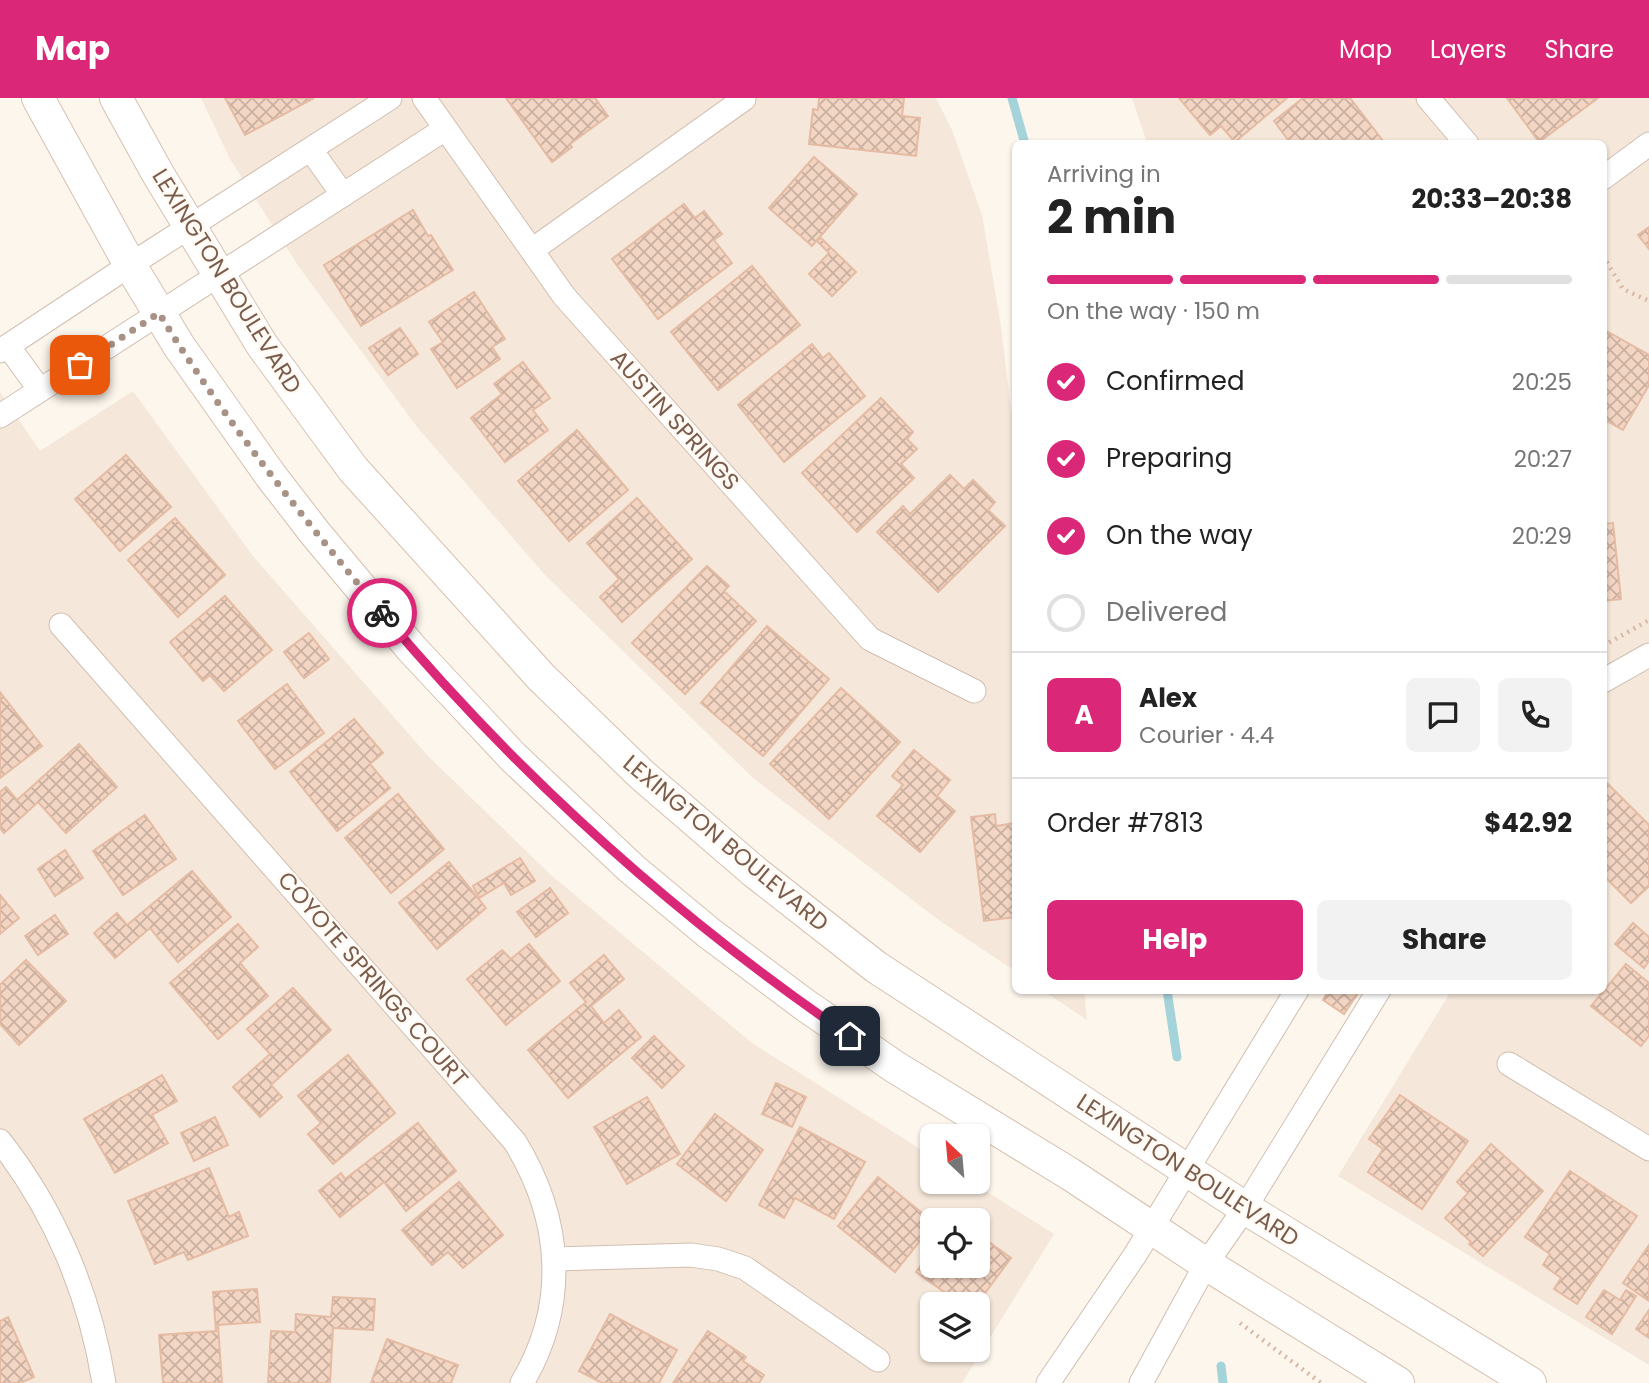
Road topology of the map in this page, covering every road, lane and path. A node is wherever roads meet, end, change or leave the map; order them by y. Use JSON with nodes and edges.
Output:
{"nodes":[{"id":1,"x":38,"y":98,"type":"edge"},
{"id":2,"x":116,"y":98,"type":"edge"},
{"id":3,"x":390,"y":98,"type":"edge"},
{"id":4,"x":424,"y":98,"type":"edge"},
{"id":5,"x":1428,"y":98,"type":"edge"},
{"id":6,"x":744,"y":99,"type":"edge"},
{"id":7,"x":445,"y":129,"type":"junction"},
{"id":8,"x":1464,"y":140,"type":"edge"},
{"id":9,"x":1649,"y":144,"type":"edge"},
{"id":10,"x":311,"y":150,"type":"junction"},
{"id":11,"x":1607,"y":175,"type":"edge"},
{"id":12,"x":343,"y":195,"type":"junction"},
{"id":13,"x":191,"y":227,"type":"junction"},
{"id":14,"x":532,"y":250,"type":"junction"},
{"id":15,"x":1607,"y":263,"type":"edge"},
{"id":16,"x":130,"y":265,"type":"junction"},
{"id":17,"x":220,"y":275,"type":"junction"},
{"id":18,"x":1649,"y":301,"type":"edge"},
{"id":19,"x":159,"y":313,"type":"junction"},
{"id":20,"x":4,"y":348,"type":"edge"},
{"id":21,"x":40,"y":390,"type":"junction"},
{"id":22,"x":0,"y":416,"type":"edge"},
{"id":23,"x":1649,"y":621,"type":"edge"},
{"id":24,"x":61,"y":625,"type":"dead end"},
{"id":25,"x":1607,"y":644,"type":"edge"},
{"id":26,"x":1649,"y":655,"type":"edge"},
{"id":27,"x":1607,"y":679,"type":"edge"},
{"id":28,"x":974,"y":691,"type":"dead end"},
{"id":29,"x":1295,"y":994,"type":"edge"},
{"id":30,"x":1377,"y":994,"type":"edge"},
{"id":31,"x":1509,"y":1064,"type":"dead end"},
{"id":32,"x":0,"y":1141,"type":"edge"},
{"id":33,"x":1649,"y":1149,"type":"edge"},
{"id":34,"x":1186,"y":1171,"type":"junction"},
{"id":35,"x":1245,"y":1208,"type":"junction"},
{"id":36,"x":1152,"y":1227,"type":"junction"},
{"id":37,"x":555,"y":1259,"type":"junction"},
{"id":38,"x":1206,"y":1264,"type":"junction"},
{"id":39,"x":878,"y":1360,"type":"dead end"},
{"id":40,"x":104,"y":1383,"type":"edge"},
{"id":41,"x":522,"y":1383,"type":"edge"},
{"id":42,"x":1048,"y":1383,"type":"edge"},
{"id":43,"x":1141,"y":1383,"type":"edge"},
{"id":44,"x":1398,"y":1383,"type":"edge"},
{"id":45,"x":1530,"y":1383,"type":"edge"}],
"edges":[{"from":1,"to":16,"type":"main road"},
{"from":2,"to":13,"type":"main road","name":"LEXINGTON BOULEVARD"},
{"from":3,"to":10,"type":"street"},
{"from":4,"to":7,"type":"street","name":"AUSTIN SPRINGS"},
{"from":5,"to":8,"type":"street"},
{"from":6,"to":14,"type":"street"},
{"from":7,"to":12,"type":"street"},
{"from":7,"to":14,"type":"street","name":"AUSTIN SPRINGS"},
{"from":9,"to":11,"type":"street"},
{"from":10,"to":12,"type":"street"},
{"from":10,"to":13,"type":"street"},
{"from":12,"to":17,"type":"street"},
{"from":13,"to":16,"type":"street"},
{"from":13,"to":17,"type":"main road","name":"LEXINGTON BOULEVARD"},
{"from":14,"to":28,"type":"street","name":"AUSTIN SPRINGS"},
{"from":15,"to":18,"type":"path"},
{"from":16,"to":19,"type":"main road"},
{"from":16,"to":20,"type":"street"},
{"from":17,"to":19,"type":"street"},
{"from":17,"to":34,"type":"main road","name":"LEXINGTON BOULEVARD"},
{"from":19,"to":21,"type":"street"},
{"from":19,"to":36,"type":"main road"},
{"from":20,"to":21,"type":"street"},
{"from":21,"to":22,"type":"street"},
{"from":23,"to":25,"type":"path"},
{"from":24,"to":37,"type":"street","name":"COYOTE SPRINGS COURT"},
{"from":26,"to":27,"type":"street"},
{"from":29,"to":34,"type":"street"},
{"from":30,"to":35,"type":"street"},
{"from":31,"to":33,"type":"street"},
{"from":32,"to":40,"type":"street"},
{"from":34,"to":35,"type":"main road","name":"LEXINGTON BOULEVARD"},
{"from":34,"to":36,"type":"street"},
{"from":35,"to":38,"type":"street"},
{"from":35,"to":45,"type":"main road","name":"LEXINGTON BOULEVARD"},
{"from":36,"to":38,"type":"main road"},
{"from":36,"to":42,"type":"street"},
{"from":37,"to":39,"type":"street"},
{"from":37,"to":41,"type":"street","name":"COYOTE SPRINGS COURT"},
{"from":38,"to":43,"type":"street"},
{"from":38,"to":44,"type":"main road"}]}
